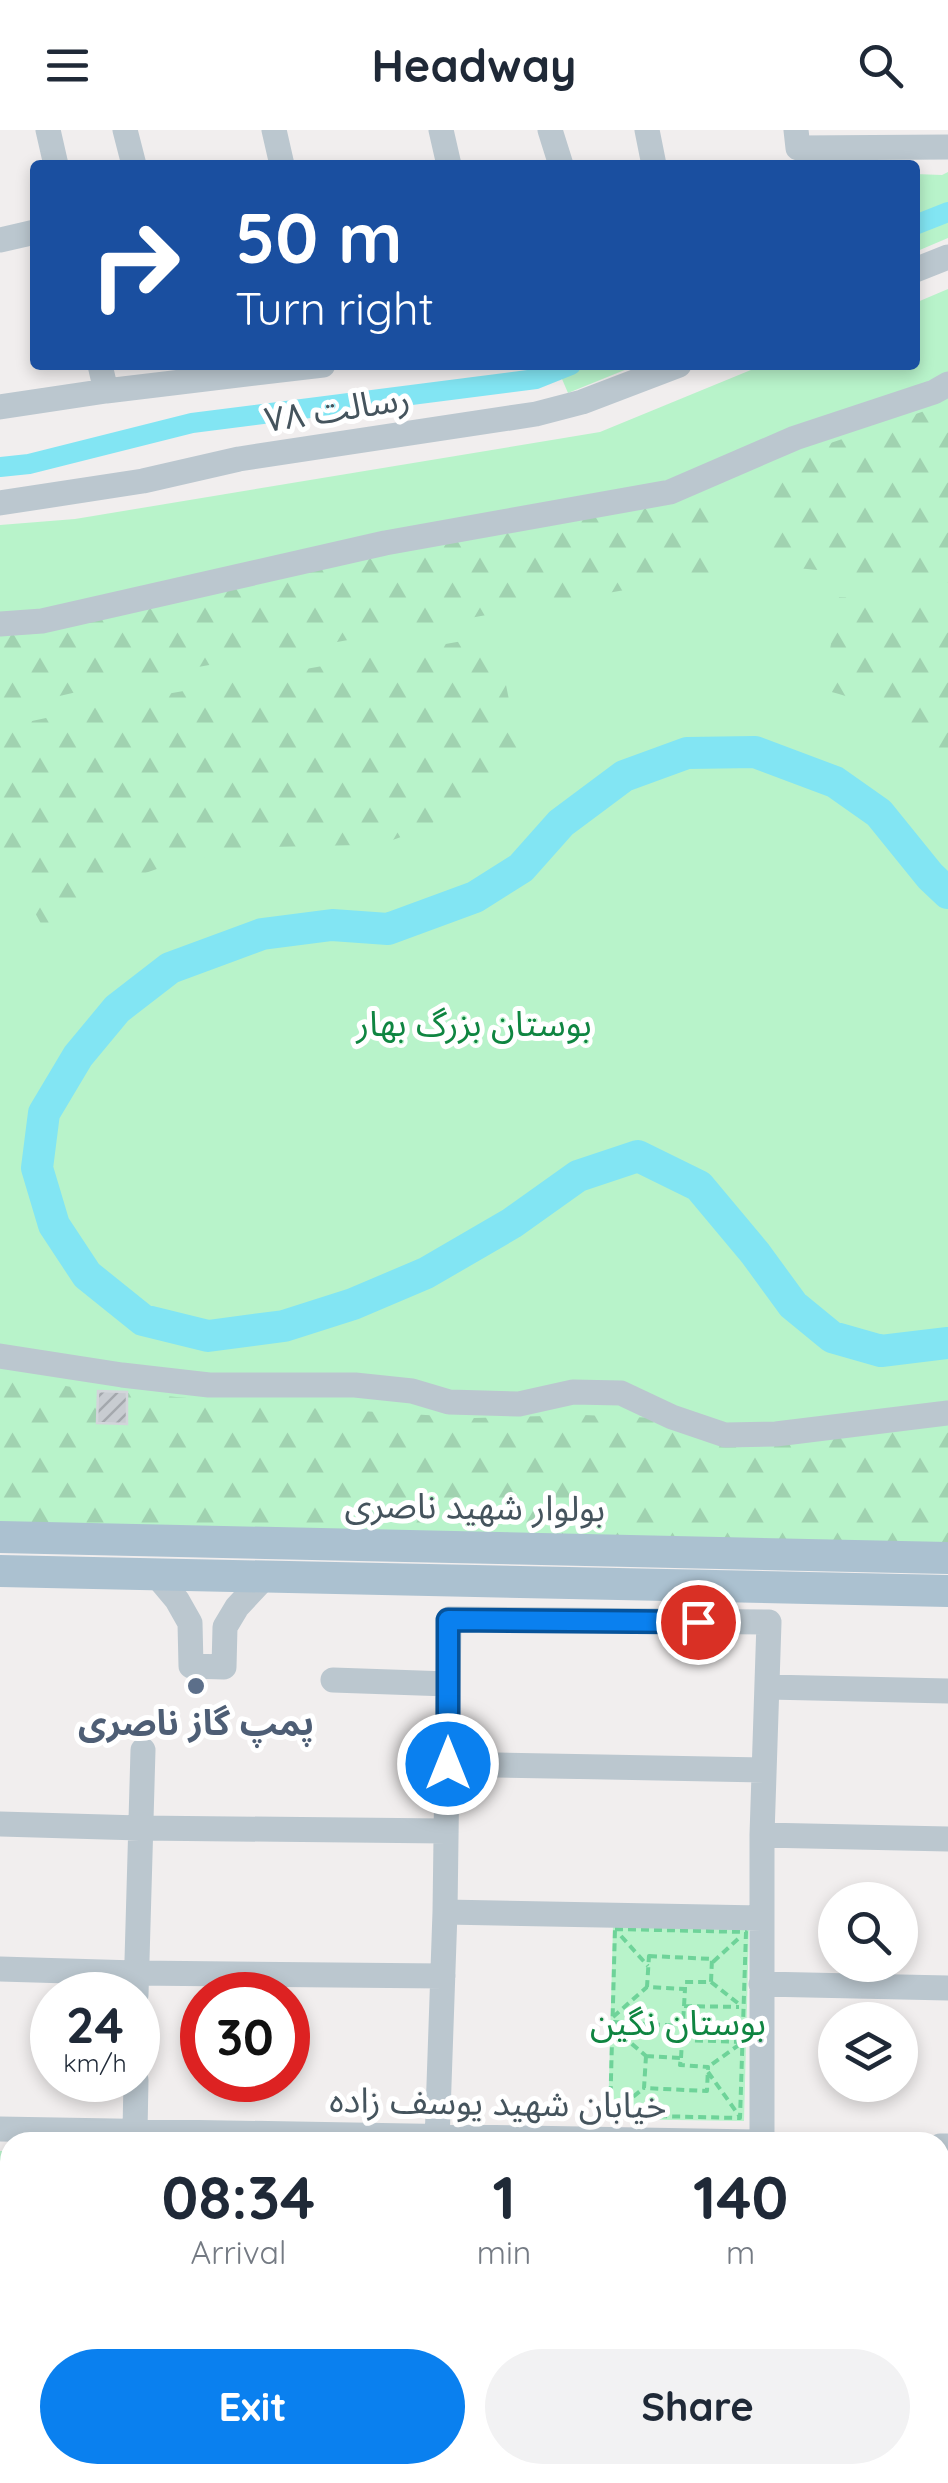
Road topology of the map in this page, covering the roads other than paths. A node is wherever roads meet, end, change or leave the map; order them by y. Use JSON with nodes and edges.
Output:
{"nodes":[{"id":1,"x":48,"y":130,"type":"edge"},
{"id":2,"x":125,"y":130,"type":"edge"},
{"id":3,"x":274,"y":130,"type":"edge"},
{"id":4,"x":441,"y":130,"type":"edge"},
{"id":5,"x":550,"y":130,"type":"edge"},
{"id":6,"x":647,"y":130,"type":"edge"},
{"id":7,"x":797,"y":139,"type":"edge"},
{"id":8,"x":948,"y":147,"type":"edge"},
{"id":9,"x":55,"y":160,"type":"edge"},
{"id":10,"x":133,"y":160,"type":"edge"},
{"id":11,"x":281,"y":160,"type":"edge"},
{"id":12,"x":449,"y":160,"type":"edge"},
{"id":13,"x":560,"y":160,"type":"edge"},
{"id":14,"x":653,"y":160,"type":"edge"},
{"id":15,"x":30,"y":233,"type":"edge"},
{"id":16,"x":0,"y":240,"type":"edge"},
{"id":17,"x":948,"y":257,"type":"edge"},
{"id":18,"x":920,"y":268,"type":"edge"},
{"id":19,"x":237,"y":370,"type":"edge"},
{"id":20,"x":665,"y":370,"type":"edge"},
{"id":21,"x":186,"y":373,"type":"edge"},
{"id":22,"x":103,"y":378,"type":"edge"},
{"id":23,"x":948,"y":384,"type":"edge"},
{"id":24,"x":0,"y":406,"type":"edge"},
{"id":25,"x":0,"y":503,"type":"edge"},
{"id":26,"x":0,"y":624,"type":"edge"},
{"id":27,"x":0,"y":1356,"type":"edge"},
{"id":28,"x":948,"y":1414,"type":"edge"},
{"id":29,"x":0,"y":1537,"type":"edge"},
{"id":30,"x":489,"y":1547,"type":"junction"},
{"id":31,"x":948,"y":1558,"type":"edge"},
{"id":32,"x":0,"y":1571,"type":"edge"},
{"id":33,"x":156,"y":1574,"type":"junction"},
{"id":34,"x":265,"y":1577,"type":"junction"},
{"id":35,"x":489,"y":1582,"type":"junction"},
{"id":36,"x":948,"y":1590,"type":"edge"},
{"id":37,"x":333,"y":1680,"type":"dead end"},
{"id":38,"x":448,"y":1684,"type":"junction"},
{"id":39,"x":768,"y":1687,"type":"junction"},
{"id":40,"x":948,"y":1691,"type":"edge"},
{"id":41,"x":143,"y":1750,"type":"dead end"},
{"id":42,"x":448,"y":1764,"type":"junction"},
{"id":43,"x":764,"y":1770,"type":"junction"},
{"id":44,"x":0,"y":1824,"type":"edge"},
{"id":45,"x":140,"y":1828,"type":"junction"},
{"id":46,"x":446,"y":1831,"type":"junction"},
{"id":47,"x":762,"y":1835,"type":"junction"},
{"id":48,"x":948,"y":1838,"type":"edge"},
{"id":49,"x":445,"y":1912,"type":"junction"},
{"id":50,"x":761,"y":1918,"type":"junction"},
{"id":51,"x":0,"y":1968,"type":"edge"},
{"id":52,"x":34,"y":1972,"type":"edge"},
{"id":53,"x":136,"y":1972,"type":"edge"},
{"id":54,"x":443,"y":1976,"type":"junction"},
{"id":55,"x":160,"y":1983,"type":"edge"},
{"id":56,"x":760,"y":1984,"type":"junction"},
{"id":57,"x":948,"y":1988,"type":"edge"},
{"id":58,"x":142,"y":2102,"type":"edge"},
{"id":59,"x":0,"y":2129,"type":"edge"},
{"id":60,"x":742,"y":2130,"type":"edge"},
{"id":61,"x":75,"y":2132,"type":"edge"},
{"id":62,"x":149,"y":2132,"type":"edge"},
{"id":63,"x":437,"y":2132,"type":"edge"},
{"id":64,"x":681,"y":2132,"type":"edge"},
{"id":65,"x":759,"y":2132,"type":"edge"}],
"edges":[{"from":1,"to":9,"type":"street"},
{"from":2,"to":10,"type":"street"},
{"from":3,"to":11,"type":"street"},
{"from":4,"to":12,"type":"street"},
{"from":5,"to":13,"type":"street"},
{"from":6,"to":14,"type":"street"},
{"from":7,"to":8,"type":"street"},
{"from":15,"to":16,"type":"street"},
{"from":17,"to":18,"type":"street"},
{"from":19,"to":21,"type":"street"},
{"from":20,"to":25,"type":"street","name":"رسالت ۷۸"},
{"from":21,"to":22,"type":"street"},
{"from":22,"to":24,"type":"street"},
{"from":23,"to":26,"type":"street"},
{"from":27,"to":28,"type":"street"},
{"from":29,"to":30,"type":"main road","name":"بولوار شهید ناصری"},
{"from":30,"to":31,"type":"main road","name":"بولوار شهید ناصری"},
{"from":30,"to":35,"type":"main road"},
{"from":32,"to":33,"type":"main road"},
{"from":33,"to":34,"type":"main road"},
{"from":33,"to":34,"type":"street"},
{"from":34,"to":35,"type":"main road"},
{"from":35,"to":36,"type":"main road"},
{"from":37,"to":38,"type":"street"},
{"from":38,"to":39,"type":"street"},
{"from":38,"to":42,"type":"street"},
{"from":39,"to":40,"type":"street"},
{"from":39,"to":43,"type":"street"},
{"from":41,"to":45,"type":"street"},
{"from":42,"to":43,"type":"street"},
{"from":42,"to":46,"type":"street"},
{"from":43,"to":47,"type":"street"},
{"from":44,"to":45,"type":"street"},
{"from":45,"to":46,"type":"street"},
{"from":45,"to":53,"type":"street"},
{"from":46,"to":49,"type":"street"},
{"from":47,"to":48,"type":"street"},
{"from":47,"to":50,"type":"street"},
{"from":49,"to":50,"type":"street"},
{"from":49,"to":54,"type":"street"},
{"from":50,"to":56,"type":"street"},
{"from":51,"to":52,"type":"street"},
{"from":54,"to":55,"type":"street"},
{"from":54,"to":63,"type":"street"},
{"from":56,"to":57,"type":"street"},
{"from":56,"to":65,"type":"street"},
{"from":58,"to":62,"type":"street"},
{"from":59,"to":61,"type":"street","name":"خیابان شهید یوسف زاده"},
{"from":60,"to":64,"type":"street","name":"خیابان شهید یوسف زاده"}]}
